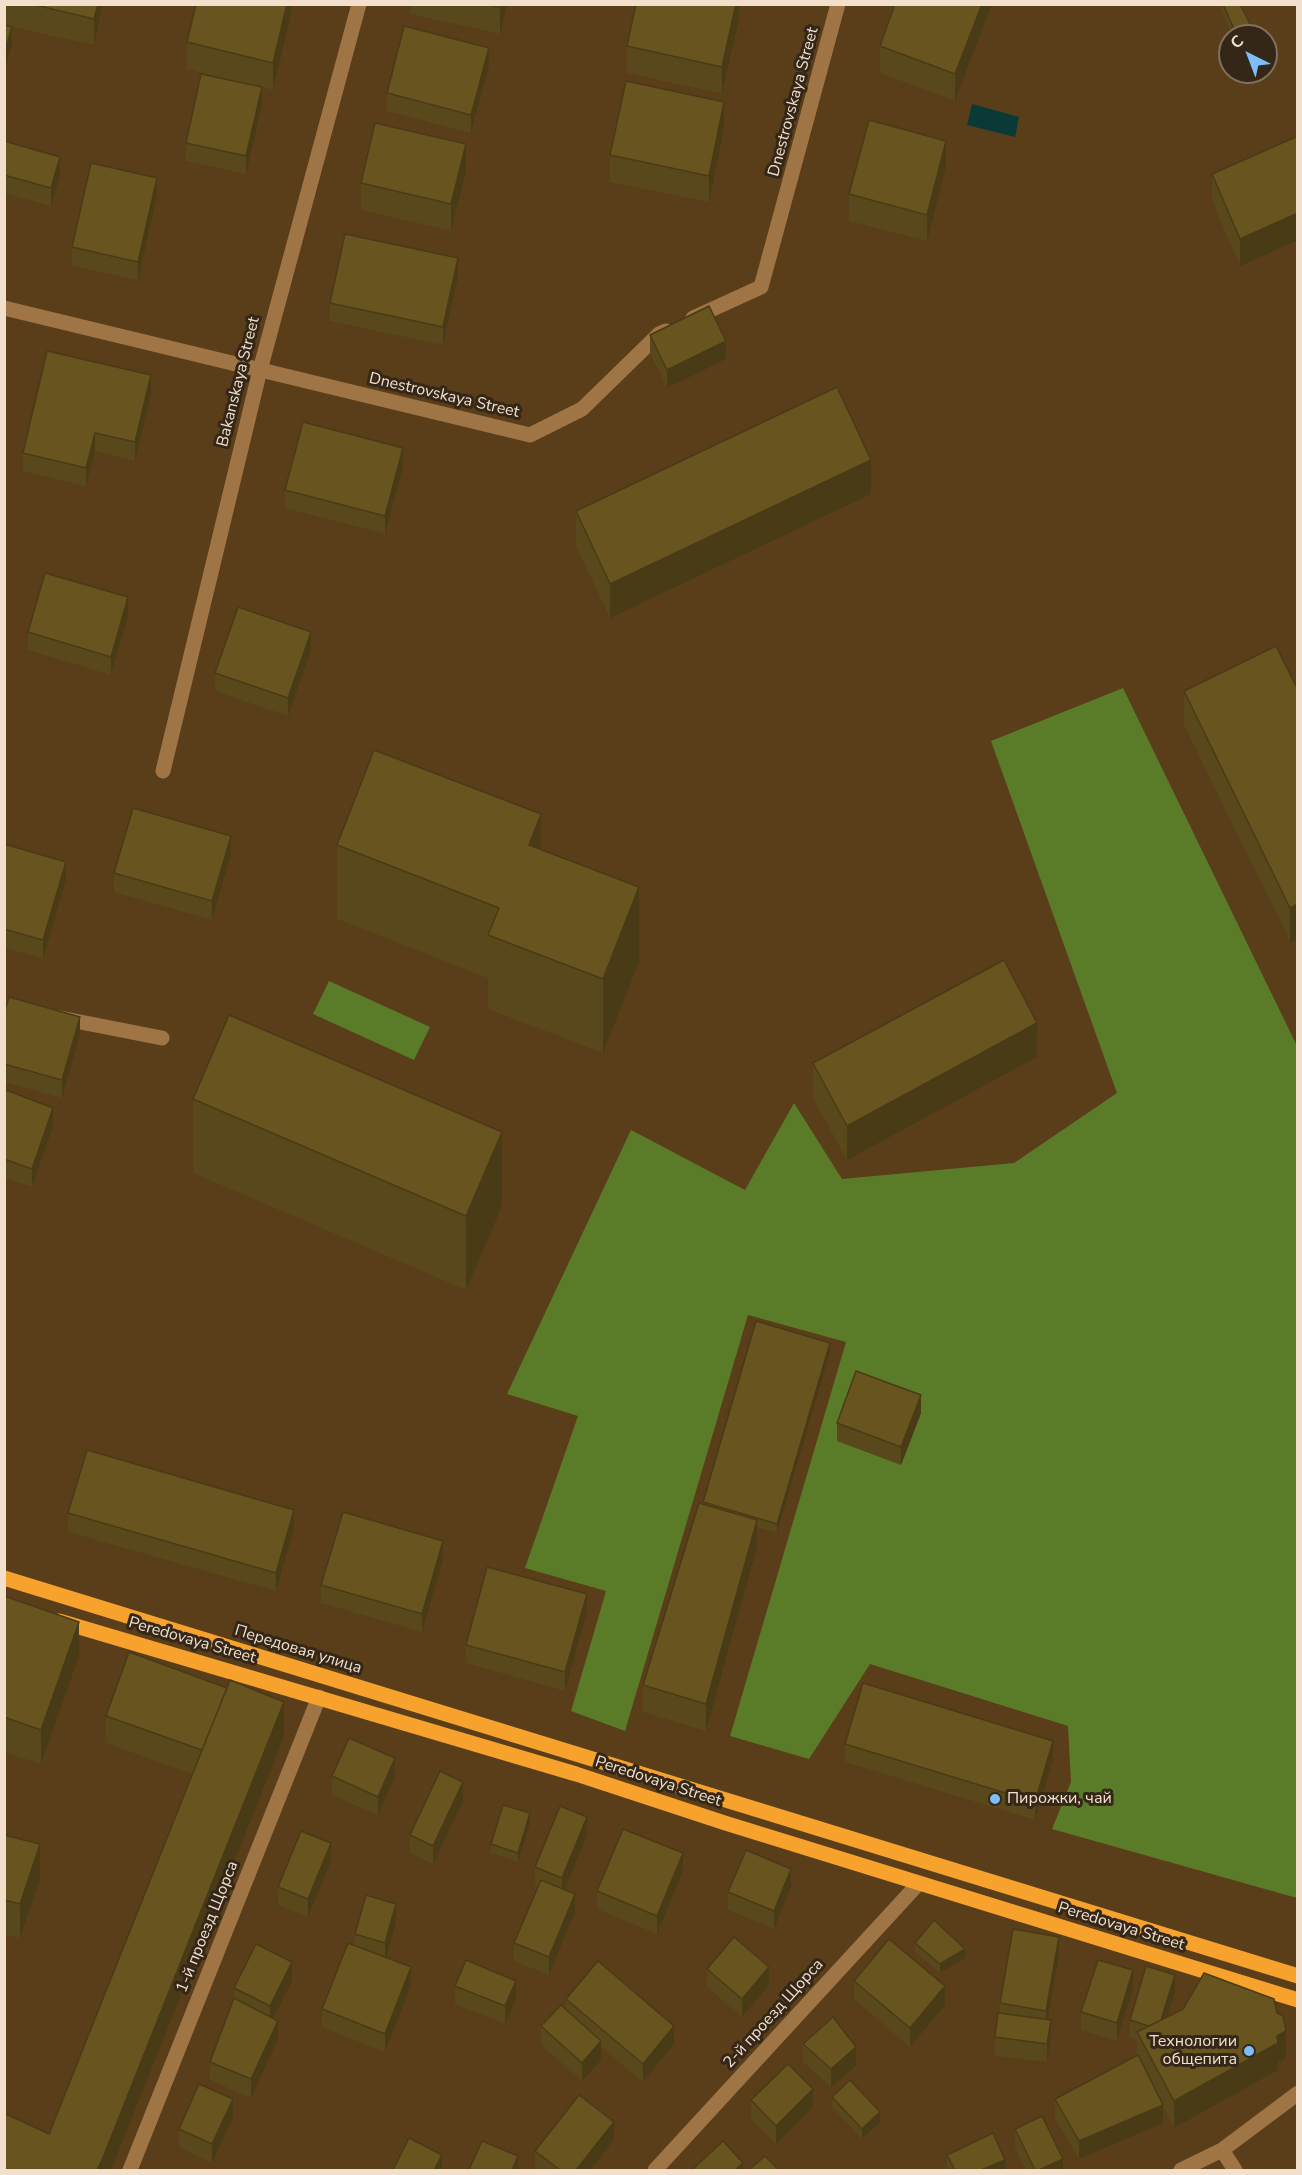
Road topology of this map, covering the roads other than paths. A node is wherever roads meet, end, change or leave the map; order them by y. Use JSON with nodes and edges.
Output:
{"nodes":[{"id":1,"x":359,"y":4,"type":"edge"},
{"id":2,"x":838,"y":4,"type":"edge"},
{"id":3,"x":4,"y":308,"type":"edge"},
{"id":4,"x":260,"y":370,"type":"junction"},
{"id":5,"x":163,"y":771,"type":"dead end"},
{"id":6,"x":50,"y":1016,"type":"edge"},
{"id":7,"x":162,"y":1038,"type":"dead end"},
{"id":8,"x":4,"y":1578,"type":"edge"},
{"id":9,"x":48,"y":1618,"type":"edge"},
{"id":10,"x":319,"y":1697,"type":"junction"},
{"id":11,"x":919,"y":1882,"type":"junction"},
{"id":12,"x":1298,"y":1977,"type":"edge"},
{"id":13,"x":1298,"y":2000,"type":"edge"},
{"id":14,"x":1298,"y":2093,"type":"edge"},
{"id":15,"x":1222,"y":2150,"type":"junction"},
{"id":16,"x":130,"y":2170,"type":"edge"},
{"id":17,"x":655,"y":2170,"type":"edge"},
{"id":18,"x":1181,"y":2170,"type":"edge"},
{"id":19,"x":1235,"y":2170,"type":"edge"}],
"edges":[{"from":1,"to":4,"type":"street","name":"Bakanskaya Street"},
{"from":2,"to":4,"type":"street","name":"Dnestrovskaya Street"},
{"from":3,"to":4,"type":"street","name":"Dnestrovskaya Street"},
{"from":4,"to":5,"type":"street","name":"Bakanskaya Street"},
{"from":6,"to":7,"type":"street"},
{"from":8,"to":12,"type":"main road","name":"Передовая улица"},
{"from":9,"to":10,"type":"main road","name":"Peredovaya Street"},
{"from":10,"to":11,"type":"main road","name":"Peredovaya Street"},
{"from":10,"to":16,"type":"street","name":"1-й проезд Щорса"},
{"from":11,"to":13,"type":"main road","name":"Peredovaya Street"},
{"from":11,"to":17,"type":"street","name":"2-й проезд Щорса"},
{"from":14,"to":15,"type":"street"},
{"from":15,"to":18,"type":"street"},
{"from":15,"to":19,"type":"street"}]}
